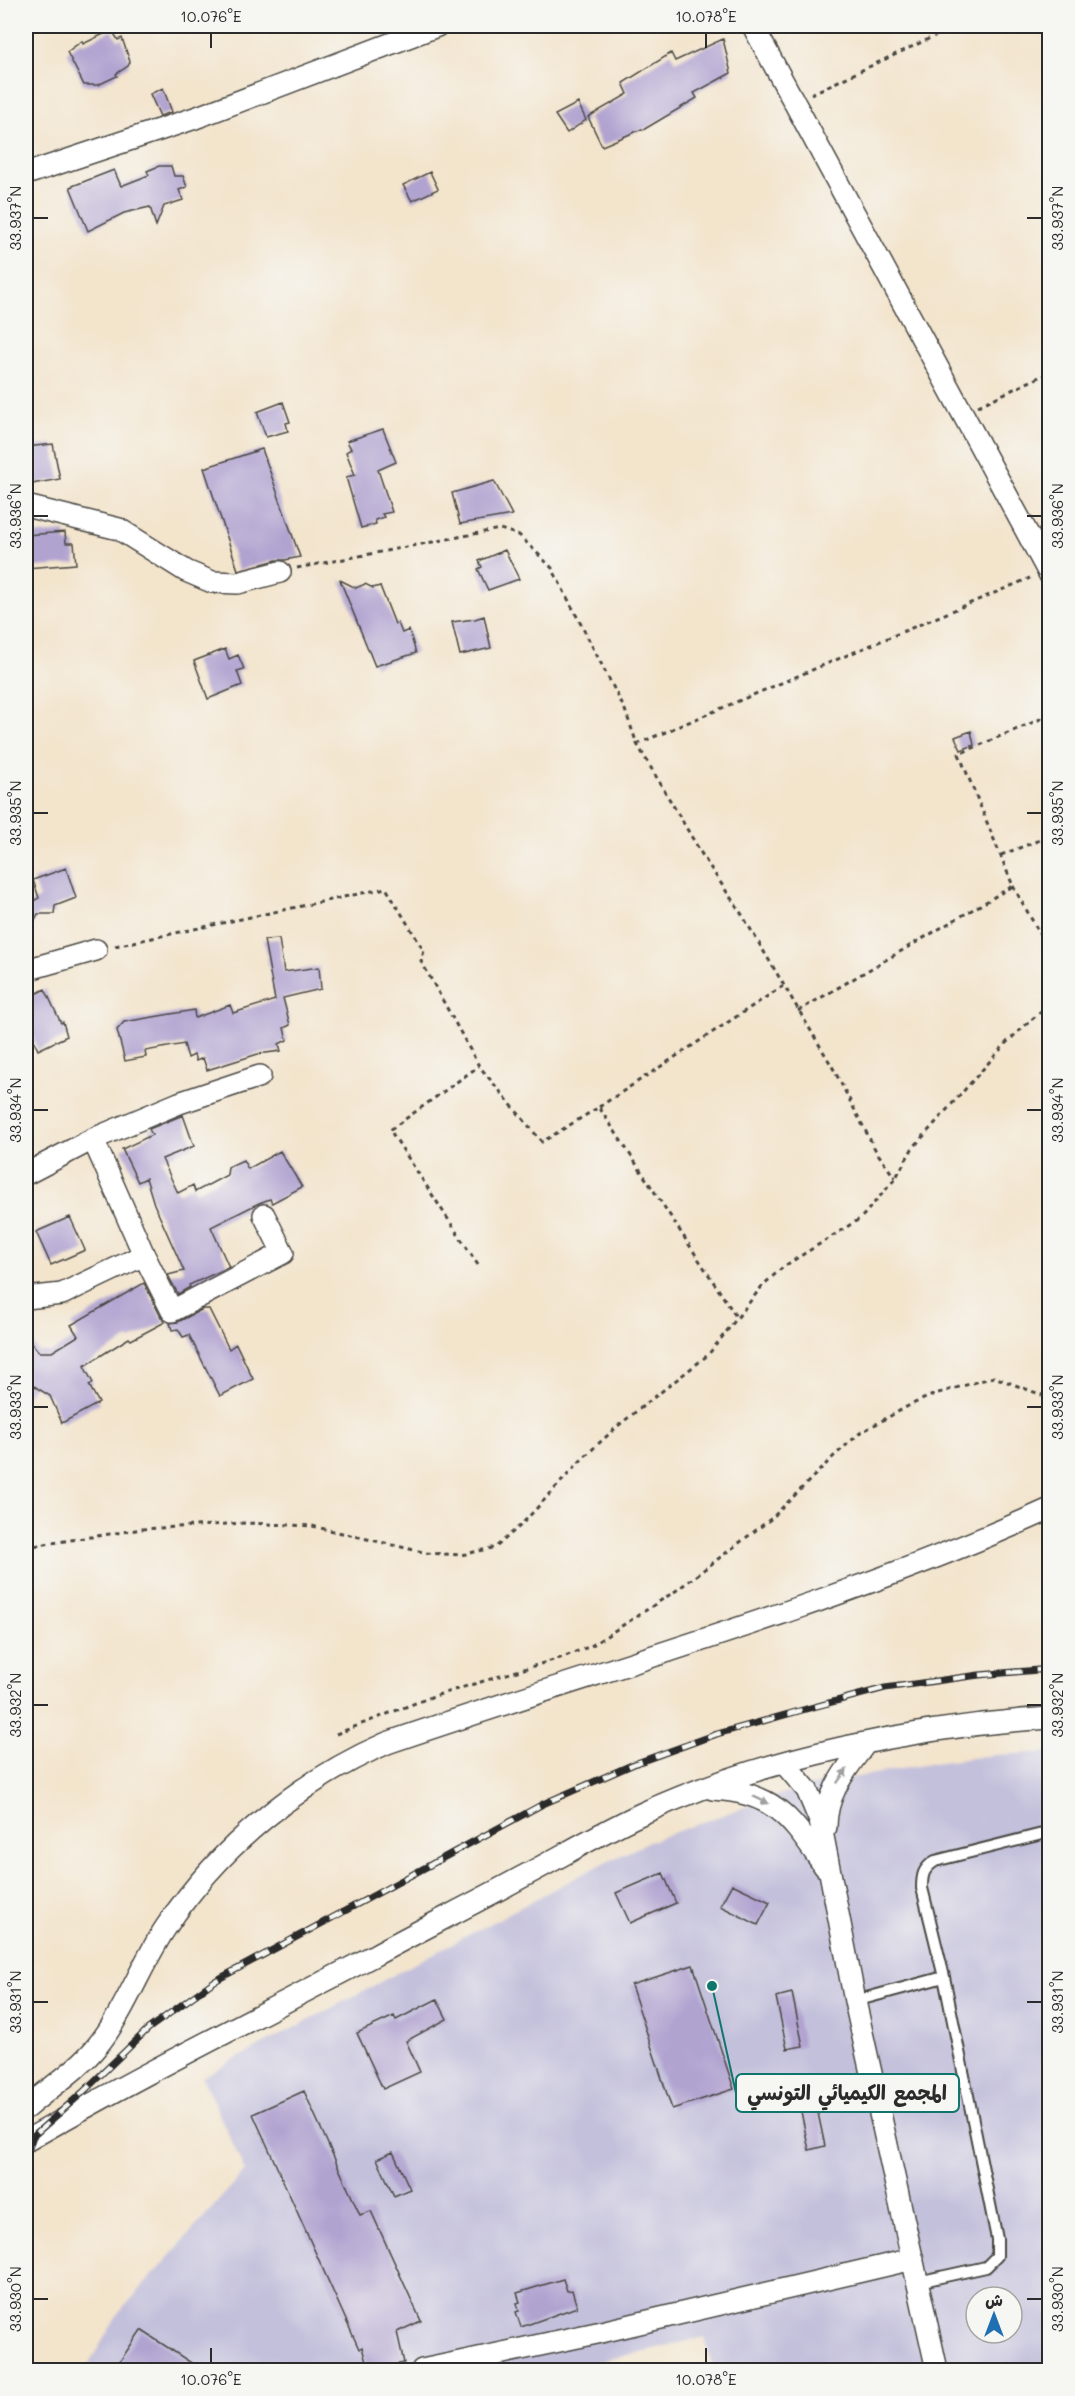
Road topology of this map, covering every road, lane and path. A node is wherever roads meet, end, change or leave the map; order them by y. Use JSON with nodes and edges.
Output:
{"nodes":[{"id":1,"x":437,"y":26,"type":"edge"},
{"id":2,"x":753,"y":26,"type":"edge"},
{"id":3,"x":956,"y":26,"type":"edge"},
{"id":4,"x":794,"y":100,"type":"junction"},
{"id":5,"x":26,"y":174,"type":"edge"},
{"id":6,"x":1050,"y":372,"type":"edge"},
{"id":7,"x":964,"y":413,"type":"junction"},
{"id":8,"x":26,"y":506,"type":"edge"},
{"id":9,"x":280,"y":572,"type":"joint"},
{"id":10,"x":1049,"y":573,"type":"edge"},
{"id":11,"x":1050,"y":715,"type":"edge"},
{"id":12,"x":637,"y":744,"type":"junction"},
{"id":13,"x":1050,"y":836,"type":"edge"},
{"id":14,"x":1001,"y":855,"type":"junction"},
{"id":15,"x":1013,"y":886,"type":"junction"},
{"id":16,"x":96,"y":950,"type":"joint"},
{"id":17,"x":1050,"y":952,"type":"edge"},
{"id":18,"x":26,"y":970,"type":"edge"},
{"id":19,"x":783,"y":986,"type":"junction"},
{"id":20,"x":1050,"y":1003,"type":"edge"},
{"id":21,"x":798,"y":1011,"type":"junction"},
{"id":22,"x":479,"y":1066,"type":"junction"},
{"id":23,"x":260,"y":1076,"type":"dead end"},
{"id":24,"x":599,"y":1107,"type":"junction"},
{"id":25,"x":93,"y":1139,"type":"junction"},
{"id":26,"x":26,"y":1174,"type":"edge"},
{"id":27,"x":895,"y":1179,"type":"junction"},
{"id":28,"x":264,"y":1215,"type":"dead end"},
{"id":29,"x":144,"y":1255,"type":"junction"},
{"id":30,"x":478,"y":1265,"type":"dead end"},
{"id":31,"x":26,"y":1298,"type":"edge"},
{"id":32,"x":737,"y":1318,"type":"junction"},
{"id":33,"x":1050,"y":1398,"type":"edge"},
{"id":34,"x":1050,"y":1509,"type":"edge"},
{"id":35,"x":26,"y":1547,"type":"edge"},
{"id":36,"x":1050,"y":1718,"type":"edge"},
{"id":37,"x":336,"y":1734,"type":"dead end"},
{"id":38,"x":865,"y":1744,"type":"junction"},
{"id":39,"x":784,"y":1763,"type":"junction"},
{"id":40,"x":704,"y":1789,"type":"junction"},
{"id":41,"x":1050,"y":1832,"type":"edge"},
{"id":42,"x":828,"y":1873,"type":"junction"},
{"id":43,"x":944,"y":1977,"type":"junction"},
{"id":44,"x":855,"y":2001,"type":"junction"},
{"id":45,"x":26,"y":2108,"type":"edge"},
{"id":46,"x":26,"y":2140,"type":"edge"},
{"id":47,"x":913,"y":2259,"type":"junction"},
{"id":48,"x":918,"y":2282,"type":"junction"},
{"id":49,"x":422,"y":2370,"type":"edge"},
{"id":50,"x":937,"y":2370,"type":"edge"}],
"edges":[{"from":1,"to":5,"type":"street"},
{"from":2,"to":4,"type":"street"},
{"from":3,"to":4,"type":"path"},
{"from":4,"to":7,"type":"street"},
{"from":6,"to":7,"type":"path"},
{"from":7,"to":10,"type":"street"},
{"from":8,"to":9,"type":"street"},
{"from":9,"to":12,"type":"path"},
{"from":10,"to":12,"type":"path"},
{"from":11,"to":14,"type":"path"},
{"from":12,"to":19,"type":"path"},
{"from":13,"to":14,"type":"path"},
{"from":14,"to":15,"type":"path"},
{"from":15,"to":17,"type":"path"},
{"from":15,"to":21,"type":"path"},
{"from":16,"to":18,"type":"street"},
{"from":16,"to":22,"type":"path"},
{"from":19,"to":21,"type":"path"},
{"from":19,"to":24,"type":"path"},
{"from":20,"to":27,"type":"path"},
{"from":21,"to":27,"type":"path"},
{"from":22,"to":24,"type":"path"},
{"from":22,"to":30,"type":"path"},
{"from":23,"to":25,"type":"street"},
{"from":24,"to":32,"type":"path"},
{"from":25,"to":26,"type":"street"},
{"from":25,"to":29,"type":"street"},
{"from":27,"to":32,"type":"path"},
{"from":28,"to":29,"type":"street"},
{"from":29,"to":31,"type":"street"},
{"from":32,"to":35,"type":"path"},
{"from":33,"to":37,"type":"path"},
{"from":34,"to":45,"type":"street"},
{"from":36,"to":38,"type":"street"},
{"from":38,"to":39,"type":"street"},
{"from":42,"to":38,"type":"street","one_way":true},
{"from":39,"to":40,"type":"street"},
{"from":39,"to":42,"type":"street"},
{"from":40,"to":42,"type":"street","one_way":true},
{"from":40,"to":46,"type":"street"},
{"from":41,"to":43,"type":"lane"},
{"from":42,"to":44,"type":"street"},
{"from":43,"to":44,"type":"lane"},
{"from":43,"to":48,"type":"lane"},
{"from":44,"to":47,"type":"street"},
{"from":47,"to":48,"type":"street"},
{"from":47,"to":49,"type":"street"},
{"from":48,"to":50,"type":"street"}]}
